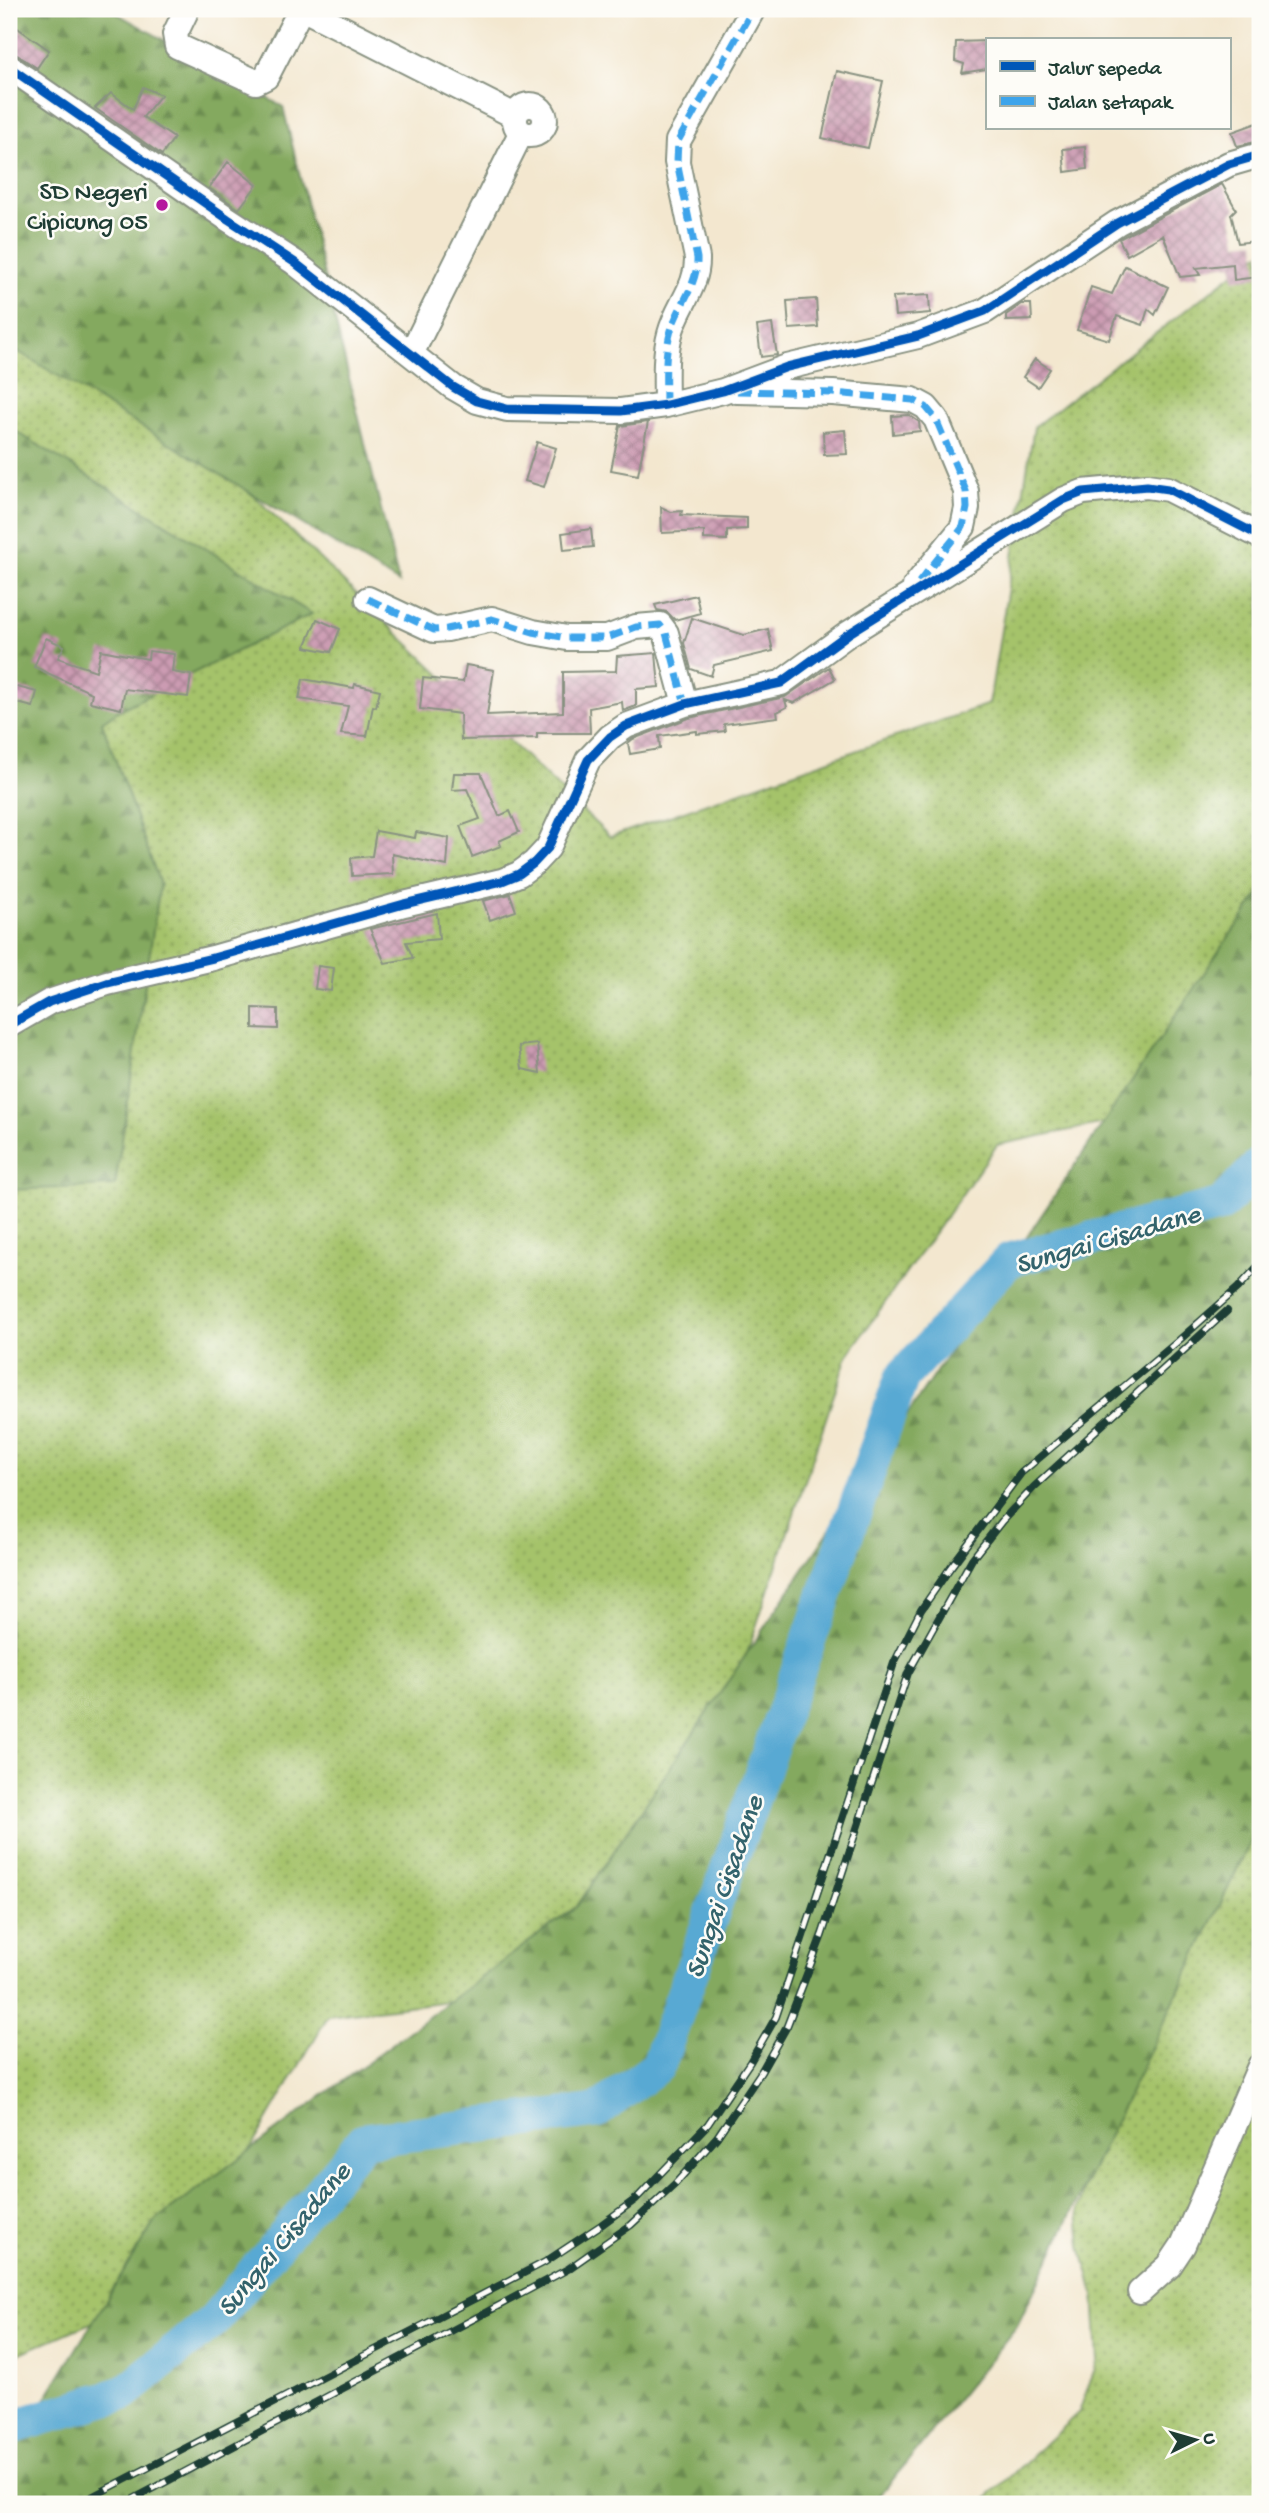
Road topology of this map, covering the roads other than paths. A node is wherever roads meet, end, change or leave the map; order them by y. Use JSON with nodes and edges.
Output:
{"nodes":[{"id":1,"x":187,"y":9,"type":"edge"},
{"id":2,"x":302,"y":9,"type":"edge"},
{"id":3,"x":753,"y":9,"type":"edge"},
{"id":4,"x":9,"y":67,"type":"edge"},
{"id":5,"x":1260,"y":155,"type":"edge"},
{"id":6,"x":411,"y":354,"type":"junction"},
{"id":7,"x":723,"y":391,"type":"junction"},
{"id":8,"x":666,"y":405,"type":"junction"},
{"id":9,"x":1260,"y":536,"type":"edge"},
{"id":10,"x":908,"y":597,"type":"junction"},
{"id":11,"x":368,"y":599,"type":"dead end"},
{"id":12,"x":685,"y":704,"type":"junction"},
{"id":13,"x":9,"y":1025,"type":"edge"},
{"id":14,"x":1260,"y":2066,"type":"edge"},
{"id":15,"x":1140,"y":2292,"type":"dead end"}],
"edges":[{"from":1,"to":2,"type":"street"},
{"from":2,"to":6,"type":"street"},
{"from":3,"to":8,"type":"street"},
{"from":4,"to":6,"type":"street"},
{"from":5,"to":7,"type":"street"},
{"from":6,"to":8,"type":"street"},
{"from":7,"to":8,"type":"street"},
{"from":7,"to":10,"type":"street"},
{"from":9,"to":10,"type":"street"},
{"from":10,"to":12,"type":"street"},
{"from":11,"to":12,"type":"street"},
{"from":12,"to":13,"type":"street"},
{"from":14,"to":15,"type":"street"}]}
